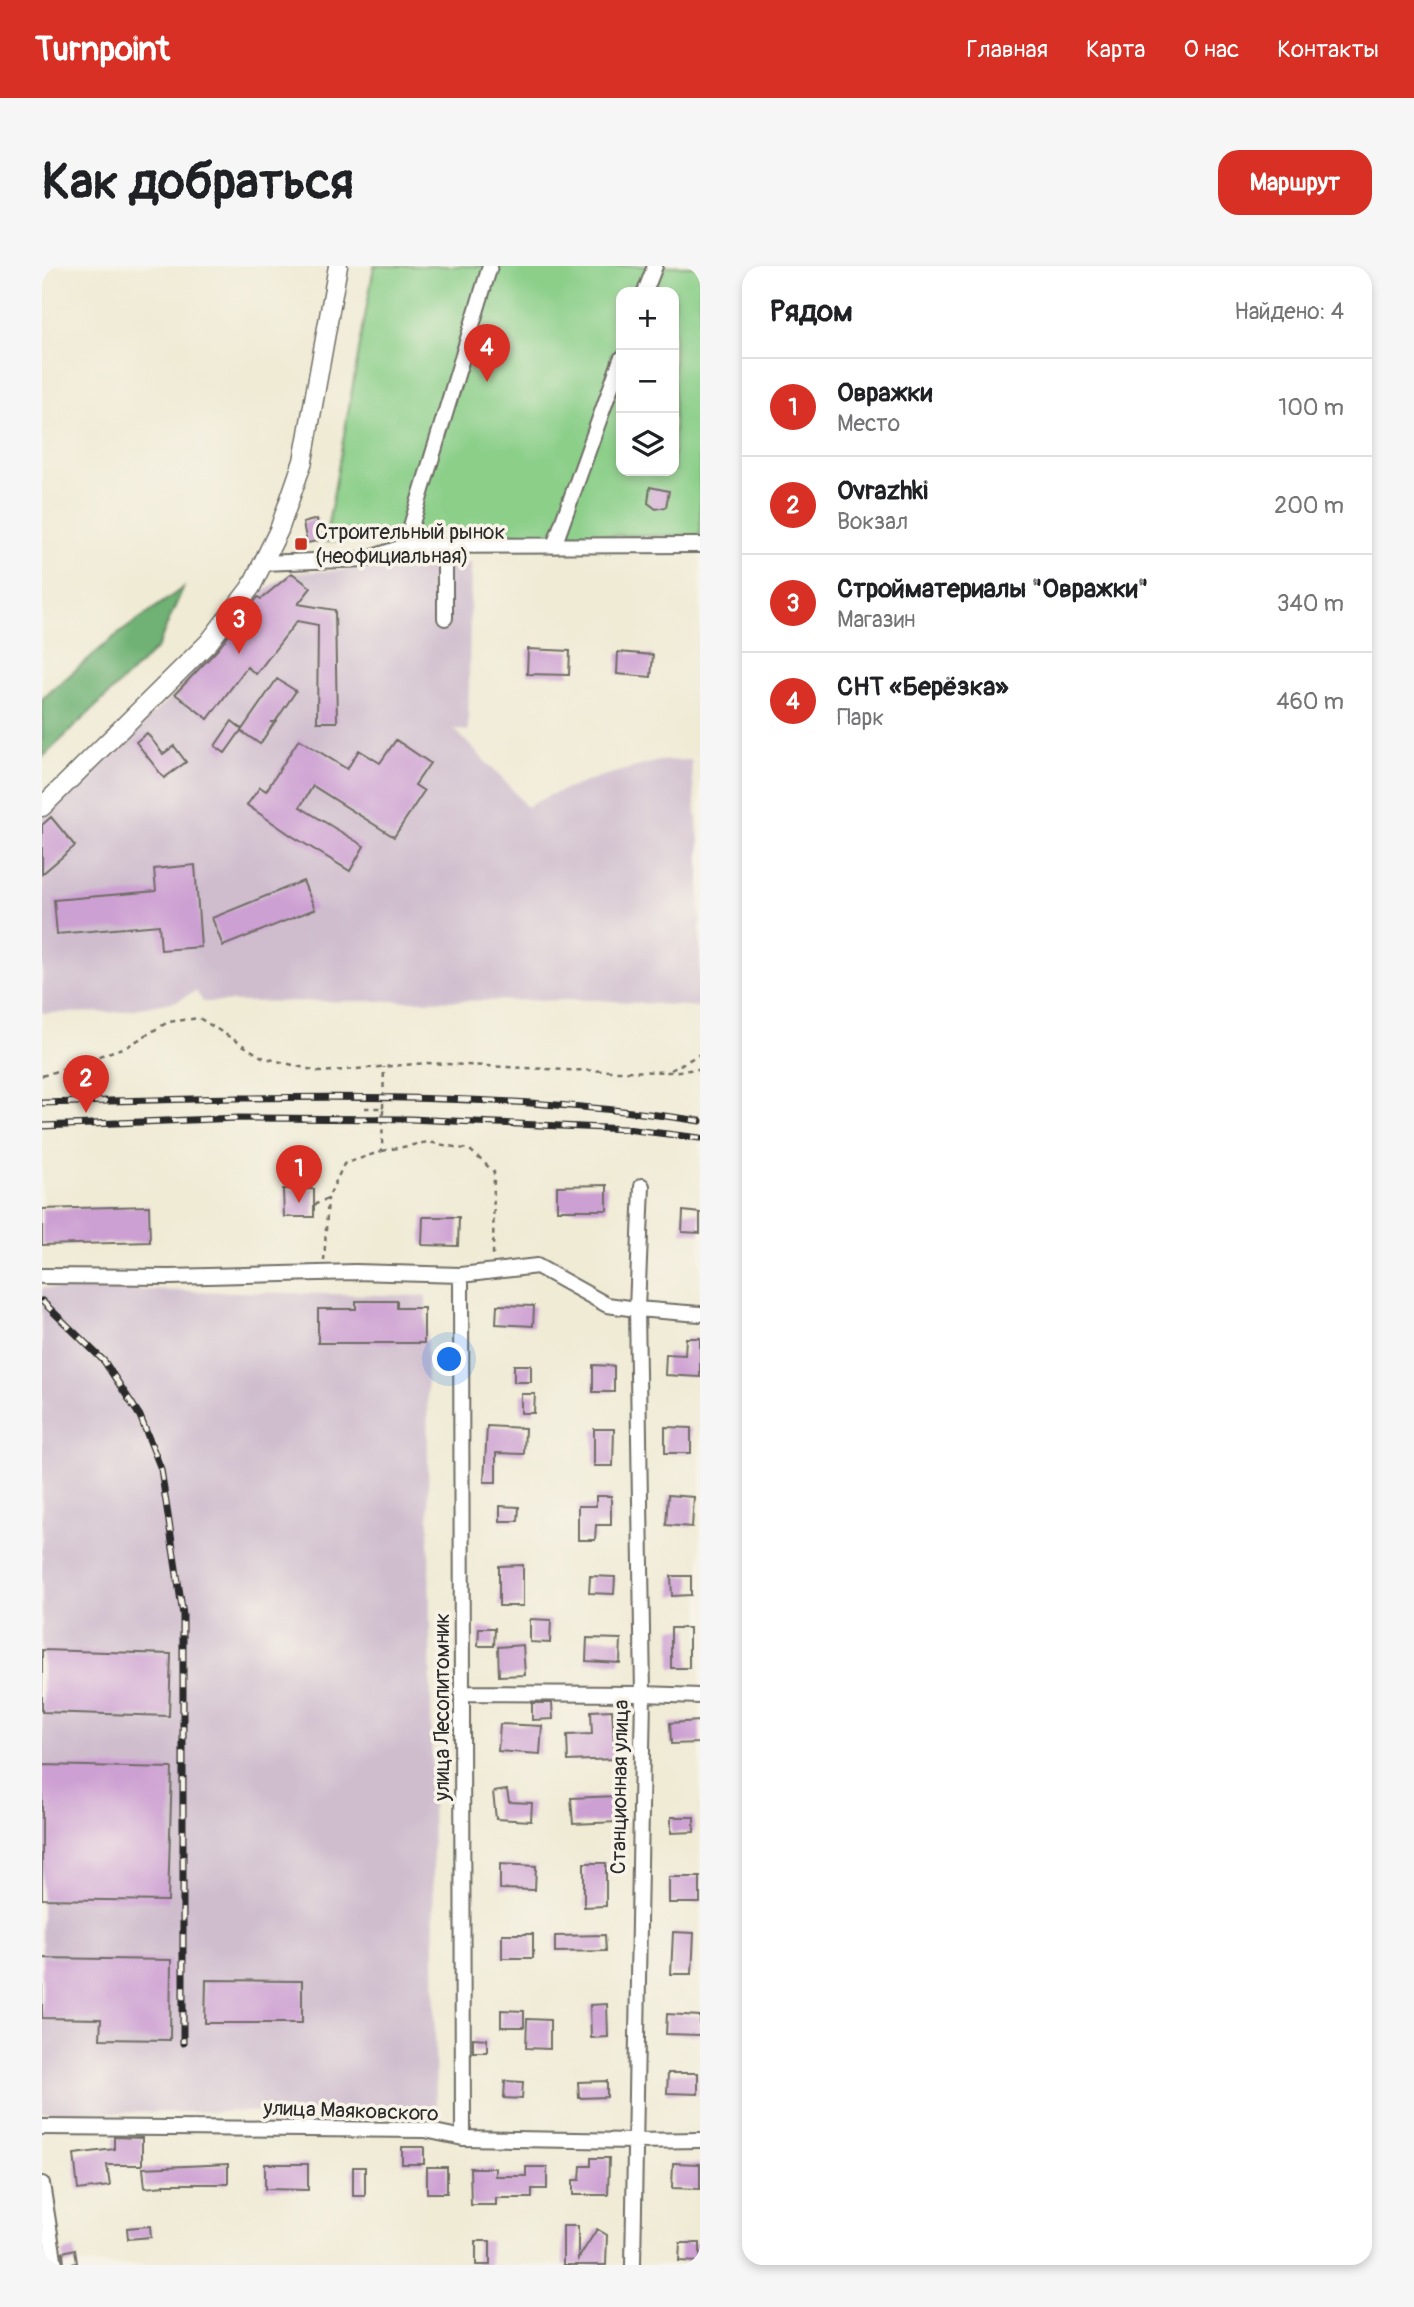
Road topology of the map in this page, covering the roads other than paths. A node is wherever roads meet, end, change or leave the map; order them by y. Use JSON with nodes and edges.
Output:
{"nodes":[{"id":1,"x":338,"y":266,"type":"edge"},
{"id":2,"x":490,"y":266,"type":"edge"},
{"id":3,"x":655,"y":266,"type":"edge"},
{"id":4,"x":647,"y":287,"type":"edge"},
{"id":5,"x":616,"y":373,"type":"edge"},
{"id":6,"x":405,"y":545,"type":"junction"},
{"id":7,"x":700,"y":545,"type":"edge"},
{"id":8,"x":445,"y":546,"type":"junction"},
{"id":9,"x":554,"y":546,"type":"junction"},
{"id":10,"x":262,"y":563,"type":"junction"},
{"id":11,"x":445,"y":618,"type":"dead end"},
{"id":12,"x":42,"y":807,"type":"edge"},
{"id":13,"x":642,"y":1186,"type":"dead end"},
{"id":14,"x":461,"y":1275,"type":"junction"},
{"id":15,"x":42,"y":1276,"type":"edge"},
{"id":16,"x":637,"y":1309,"type":"junction"},
{"id":17,"x":700,"y":1314,"type":"edge"},
{"id":18,"x":463,"y":1693,"type":"junction"},
{"id":19,"x":643,"y":1694,"type":"junction"},
{"id":20,"x":700,"y":1696,"type":"edge"},
{"id":21,"x":42,"y":2127,"type":"edge"},
{"id":22,"x":463,"y":2138,"type":"junction"},
{"id":23,"x":700,"y":2140,"type":"edge"},
{"id":24,"x":634,"y":2141,"type":"junction"},
{"id":25,"x":42,"y":2184,"type":"edge"},
{"id":26,"x":55,"y":2265,"type":"edge"},
{"id":27,"x":633,"y":2265,"type":"edge"}],
"edges":[{"from":1,"to":10,"type":"main road"},
{"from":2,"to":6,"type":"street"},
{"from":3,"to":4,"type":"street"},
{"from":5,"to":9,"type":"street"},
{"from":6,"to":8,"type":"street"},
{"from":6,"to":10,"type":"street"},
{"from":7,"to":9,"type":"street"},
{"from":8,"to":9,"type":"street"},
{"from":8,"to":11,"type":"street"},
{"from":10,"to":12,"type":"main road"},
{"from":13,"to":16,"type":"street","name":"Станционная улица"},
{"from":14,"to":15,"type":"street"},
{"from":14,"to":16,"type":"street"},
{"from":14,"to":18,"type":"street","name":"улица Лесопитомник"},
{"from":16,"to":17,"type":"street"},
{"from":16,"to":19,"type":"street","name":"Станционная улица"},
{"from":18,"to":19,"type":"street"},
{"from":18,"to":22,"type":"street","name":"улица Лесопитомник"},
{"from":19,"to":20,"type":"street"},
{"from":19,"to":24,"type":"street","name":"Станционная улица"},
{"from":21,"to":22,"type":"street","name":"улица Маяковского"},
{"from":22,"to":24,"type":"street","name":"улица Маяковского"},
{"from":23,"to":24,"type":"street","name":"улица Маяковского"},
{"from":24,"to":27,"type":"street","name":"Станционная улица"},
{"from":25,"to":26,"type":"street"}]}
